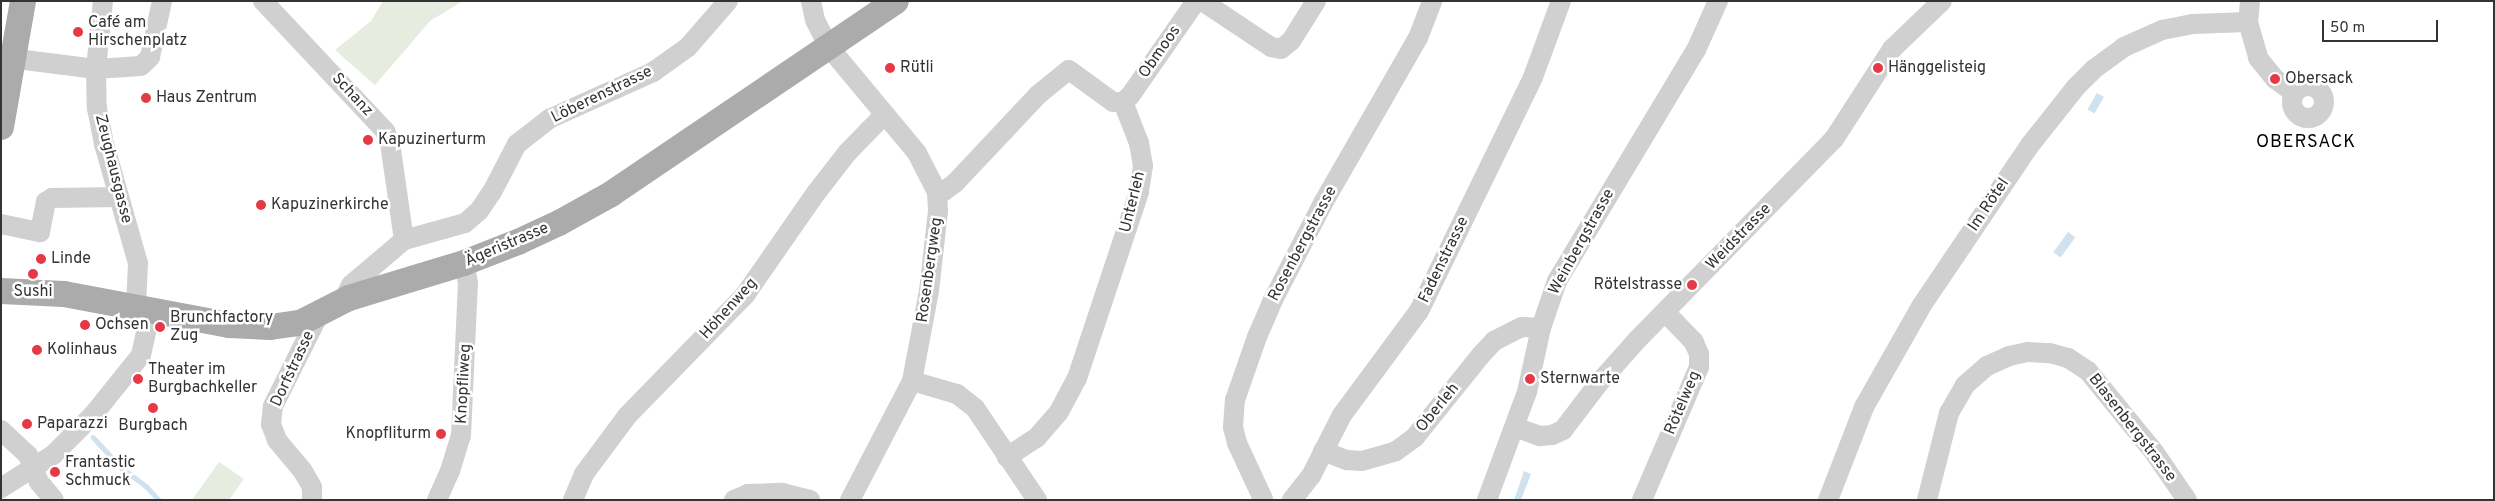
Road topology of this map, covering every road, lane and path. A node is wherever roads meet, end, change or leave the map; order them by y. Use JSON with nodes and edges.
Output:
{"nodes":[{"id":1,"x":23,"y":1,"type":"edge"},
{"id":2,"x":103,"y":1,"type":"edge"},
{"id":3,"x":162,"y":1,"type":"edge"},
{"id":4,"x":263,"y":1,"type":"edge"},
{"id":5,"x":728,"y":1,"type":"edge"},
{"id":6,"x":811,"y":1,"type":"edge"},
{"id":7,"x":896,"y":1,"type":"edge"},
{"id":8,"x":1196,"y":1,"type":"edge"},
{"id":9,"x":1202,"y":1,"type":"edge"},
{"id":10,"x":1316,"y":1,"type":"edge"},
{"id":11,"x":1432,"y":1,"type":"edge"},
{"id":12,"x":1561,"y":1,"type":"edge"},
{"id":13,"x":1718,"y":1,"type":"edge"},
{"id":14,"x":1942,"y":1,"type":"edge"},
{"id":15,"x":2250,"y":1,"type":"edge"},
{"id":16,"x":2248,"y":22,"type":"junction"},
{"id":17,"x":828,"y":46,"type":"junction"},
{"id":18,"x":7,"y":57,"type":"edge"},
{"id":19,"x":96,"y":69,"type":"junction"},
{"id":20,"x":2294,"y":93,"type":"dead end"},
{"id":21,"x":1123,"y":102,"type":"junction"},
{"id":22,"x":884,"y":115,"type":"junction"},
{"id":23,"x":1,"y":127,"type":"edge"},
{"id":24,"x":937,"y":192,"type":"junction"},
{"id":25,"x":119,"y":197,"type":"junction"},
{"id":26,"x":1,"y":224,"type":"edge"},
{"id":27,"x":404,"y":240,"type":"junction"},
{"id":28,"x":464,"y":264,"type":"junction"},
{"id":29,"x":13,"y":292,"type":"edge"},
{"id":30,"x":349,"y":298,"type":"junction"},
{"id":31,"x":1,"y":305,"type":"edge"},
{"id":32,"x":143,"y":308,"type":"junction"},
{"id":33,"x":1666,"y":313,"type":"junction"},
{"id":34,"x":318,"y":316,"type":"junction"},
{"id":35,"x":1541,"y":328,"type":"junction"},
{"id":36,"x":912,"y":381,"type":"junction"},
{"id":37,"x":1515,"y":427,"type":"junction"},
{"id":38,"x":1,"y":430,"type":"edge"},
{"id":39,"x":1323,"y":450,"type":"junction"},
{"id":40,"x":1007,"y":457,"type":"junction"},
{"id":41,"x":33,"y":468,"type":"junction"},
{"id":42,"x":1,"y":488,"type":"edge"},
{"id":43,"x":1262,"y":499,"type":"edge"},
{"id":44,"x":54,"y":500,"type":"edge"},
{"id":45,"x":312,"y":500,"type":"edge"},
{"id":46,"x":436,"y":500,"type":"edge"},
{"id":47,"x":573,"y":500,"type":"edge"},
{"id":48,"x":734,"y":500,"type":"edge"},
{"id":49,"x":810,"y":500,"type":"edge"},
{"id":50,"x":850,"y":500,"type":"edge"},
{"id":51,"x":1037,"y":500,"type":"edge"},
{"id":52,"x":1292,"y":500,"type":"edge"},
{"id":53,"x":1487,"y":500,"type":"edge"},
{"id":54,"x":1642,"y":500,"type":"edge"},
{"id":55,"x":1828,"y":500,"type":"edge"},
{"id":56,"x":1927,"y":500,"type":"edge"},
{"id":57,"x":2187,"y":500,"type":"edge"}],
"edges":[{"from":1,"to":18,"type":"main road"},
{"from":2,"to":19,"type":"street","name":"Zeughausgasse"},
{"from":3,"to":19,"type":"street"},
{"from":4,"to":27,"type":"street","name":"Schanz"},
{"from":5,"to":27,"type":"street","name":"Löberenstrasse"},
{"from":6,"to":17,"type":"street"},
{"from":7,"to":17,"type":"main road","name":"Ägeristrasse"},
{"from":8,"to":21,"type":"street","name":"Obmoos"},
{"from":9,"to":10,"type":"street"},
{"from":11,"to":43,"type":"street","name":"Rosenbergstrasse"},
{"from":12,"to":39,"type":"street","name":"Fadenstrasse"},
{"from":13,"to":35,"type":"street","name":"Weinbergstrasse"},
{"from":14,"to":33,"type":"street","name":"Weidstrasse"},
{"from":15,"to":16,"type":"street"},
{"from":16,"to":20,"type":"street"},
{"from":16,"to":55,"type":"street","name":"Im Rötel"},
{"from":17,"to":22,"type":"street","name":"Rosenbergweg"},
{"from":17,"to":28,"type":"main road","name":"Ägeristrasse"},
{"from":18,"to":19,"type":"street"},
{"from":18,"to":23,"type":"main road"},
{"from":19,"to":25,"type":"street","name":"Zeughausgasse"},
{"from":21,"to":24,"type":"street"},
{"from":21,"to":40,"type":"street","name":"Unterleh"},
{"from":22,"to":24,"type":"street","name":"Rosenbergweg"},
{"from":22,"to":47,"type":"street","name":"Höhenweg"},
{"from":24,"to":36,"type":"street","name":"Rosenbergweg"},
{"from":25,"to":26,"type":"street"},
{"from":25,"to":32,"type":"street","name":"Zeughausgasse"},
{"from":27,"to":30,"type":"street","name":"Löberenstrasse"},
{"from":28,"to":30,"type":"main road","name":"Ägeristrasse"},
{"from":28,"to":46,"type":"street","name":"Knopfliweg"},
{"from":29,"to":31,"type":"main road"},
{"from":29,"to":32,"type":"main road","name":"Ägeristrasse"},
{"from":30,"to":34,"type":"main road","name":"Ägeristrasse"},
{"from":32,"to":34,"type":"main road","name":"Ägeristrasse"},
{"from":32,"to":41,"type":"street","name":"Zeughausgasse"},
{"from":33,"to":37,"type":"street","name":"Weidstrasse"},
{"from":33,"to":54,"type":"street","name":"Rötelweg"},
{"from":34,"to":45,"type":"street","name":"Dorfstrasse"},
{"from":35,"to":37,"type":"street","name":"Weinbergstrasse"},
{"from":35,"to":39,"type":"street","name":"Oberleh"},
{"from":36,"to":40,"type":"street"},
{"from":36,"to":50,"type":"street","name":"Rosenbergweg"},
{"from":37,"to":53,"type":"street","name":"Weinbergstrasse"},
{"from":38,"to":41,"type":"street"},
{"from":39,"to":52,"type":"street","name":"Fadenstrasse"},
{"from":40,"to":51,"type":"street"},
{"from":41,"to":42,"type":"street","name":"Zeughausgasse"},
{"from":41,"to":44,"type":"street"},
{"from":48,"to":49,"type":"street"},
{"from":56,"to":57,"type":"street","name":"Blasenbergstrasse"}]}
